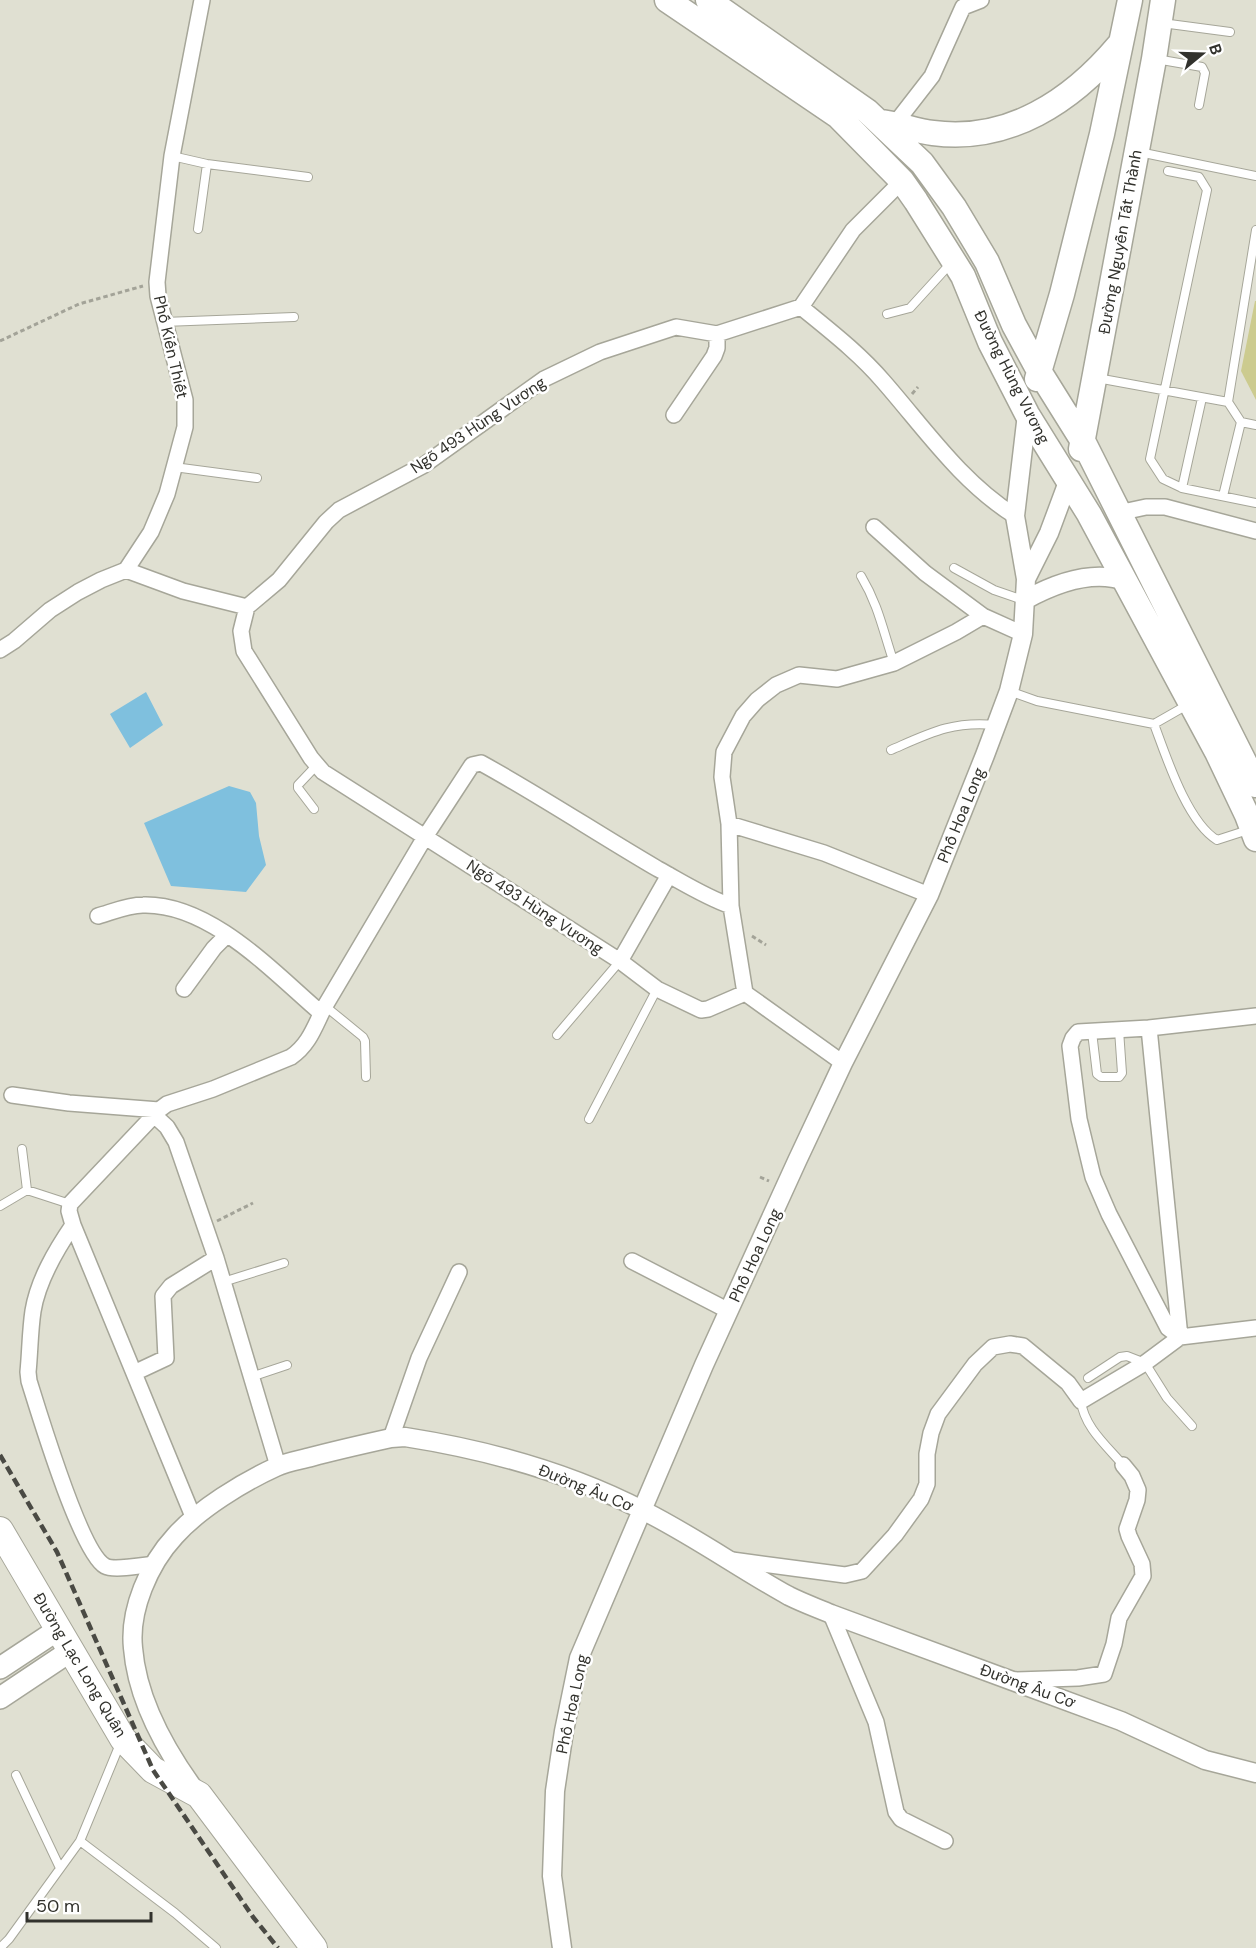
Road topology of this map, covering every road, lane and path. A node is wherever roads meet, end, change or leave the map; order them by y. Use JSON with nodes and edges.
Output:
{"nodes":[{"id":1,"x":202,"y":0,"type":"edge"},
{"id":2,"x":667,"y":0,"type":"edge"},
{"id":3,"x":708,"y":0,"type":"edge"},
{"id":4,"x":981,"y":0,"type":"edge"},
{"id":5,"x":1127,"y":1,"type":"edge"},
{"id":6,"x":958,"y":3,"type":"edge"},
{"id":7,"x":1162,"y":11,"type":"edge"},
{"id":8,"x":1230,"y":32,"type":"dead end"},
{"id":9,"x":1122,"y":43,"type":"junction"},
{"id":10,"x":1155,"y":55,"type":"junction"},
{"id":11,"x":1200,"y":105,"type":"dead end"},
{"id":12,"x":887,"y":123,"type":"junction"},
{"id":13,"x":864,"y":141,"type":"junction"},
{"id":14,"x":1137,"y":151,"type":"junction"},
{"id":15,"x":172,"y":156,"type":"junction"},
{"id":16,"x":207,"y":164,"type":"junction"},
{"id":17,"x":1168,"y":171,"type":"dead end"},
{"id":18,"x":1256,"y":176,"type":"edge"},
{"id":19,"x":308,"y":177,"type":"dead end"},
{"id":20,"x":902,"y":182,"type":"junction"},
{"id":21,"x":198,"y":229,"type":"dead end"},
{"id":22,"x":1256,"y":230,"type":"edge"},
{"id":23,"x":954,"y":259,"type":"junction"},
{"id":24,"x":157,"y":282,"type":"junction"},
{"id":25,"x":801,"y":307,"type":"junction"},
{"id":26,"x":886,"y":314,"type":"dead end"},
{"id":27,"x":294,"y":316,"type":"dead end"},
{"id":28,"x":164,"y":322,"type":"junction"},
{"id":29,"x":717,"y":334,"type":"junction"},
{"id":30,"x":0,"y":341,"type":"edge"},
{"id":31,"x":1039,"y":371,"type":"junction"},
{"id":32,"x":1095,"y":377,"type":"junction"},
{"id":33,"x":1164,"y":391,"type":"junction"},
{"id":34,"x":1202,"y":398,"type":"junction"},
{"id":35,"x":1228,"y":402,"type":"junction"},
{"id":36,"x":1026,"y":414,"type":"junction"},
{"id":37,"x":674,"y":415,"type":"dead end"},
{"id":38,"x":1241,"y":422,"type":"junction"},
{"id":39,"x":1256,"y":425,"type":"edge"},
{"id":40,"x":1084,"y":443,"type":"junction"},
{"id":41,"x":174,"y":467,"type":"junction"},
{"id":42,"x":257,"y":478,"type":"dead end"},
{"id":43,"x":1068,"y":482,"type":"junction"},
{"id":44,"x":1182,"y":488,"type":"junction"},
{"id":45,"x":1223,"y":496,"type":"junction"},
{"id":46,"x":1256,"y":503,"type":"edge"},
{"id":47,"x":1118,"y":513,"type":"junction"},
{"id":48,"x":1015,"y":516,"type":"junction"},
{"id":49,"x":874,"y":527,"type":"dead end"},
{"id":50,"x":1256,"y":531,"type":"edge"},
{"id":51,"x":954,"y":568,"type":"dead end"},
{"id":52,"x":126,"y":570,"type":"junction"},
{"id":53,"x":861,"y":576,"type":"dead end"},
{"id":54,"x":1026,"y":579,"type":"junction"},
{"id":55,"x":1125,"y":581,"type":"junction"},
{"id":56,"x":1025,"y":600,"type":"junction"},
{"id":57,"x":247,"y":607,"type":"junction"},
{"id":58,"x":983,"y":616,"type":"junction"},
{"id":59,"x":1023,"y":634,"type":"junction"},
{"id":60,"x":0,"y":650,"type":"edge"},
{"id":61,"x":894,"y":663,"type":"junction"},
{"id":62,"x":1009,"y":691,"type":"junction"},
{"id":63,"x":1190,"y":703,"type":"junction"},
{"id":64,"x":1154,"y":724,"type":"junction"},
{"id":65,"x":996,"y":725,"type":"junction"},
{"id":66,"x":891,"y":750,"type":"dead end"},
{"id":67,"x":316,"y":766,"type":"junction"},
{"id":68,"x":1256,"y":785,"type":"edge"},
{"id":69,"x":314,"y":809,"type":"dead end"},
{"id":70,"x":729,"y":824,"type":"junction"},
{"id":71,"x":1254,"y":834,"type":"edge"},
{"id":72,"x":425,"y":837,"type":"junction"},
{"id":73,"x":669,"y":875,"type":"junction"},
{"id":74,"x":929,"y":895,"type":"junction"},
{"id":75,"x":731,"y":906,"type":"junction"},
{"id":76,"x":98,"y":916,"type":"dead end"},
{"id":77,"x":227,"y":935,"type":"junction"},
{"id":78,"x":620,"y":961,"type":"junction"},
{"id":79,"x":184,"y":989,"type":"dead end"},
{"id":80,"x":657,"y":989,"type":"junction"},
{"id":81,"x":745,"y":993,"type":"junction"},
{"id":82,"x":323,"y":1009,"type":"junction"},
{"id":83,"x":1256,"y":1016,"type":"edge"},
{"id":84,"x":1149,"y":1029,"type":"junction"},
{"id":85,"x":1119,"y":1030,"type":"junction"},
{"id":86,"x":1092,"y":1032,"type":"junction"},
{"id":87,"x":556,"y":1035,"type":"dead end"},
{"id":88,"x":843,"y":1063,"type":"junction"},
{"id":89,"x":366,"y":1077,"type":"dead end"},
{"id":90,"x":12,"y":1095,"type":"dead end"},
{"id":91,"x":156,"y":1112,"type":"junction"},
{"id":92,"x":590,"y":1119,"type":"dead end"},
{"id":93,"x":22,"y":1149,"type":"dead end"},
{"id":94,"x":27,"y":1190,"type":"junction"},
{"id":95,"x":253,"y":1203,"type":"dead end"},
{"id":96,"x":70,"y":1204,"type":"junction"},
{"id":97,"x":0,"y":1206,"type":"edge"},
{"id":98,"x":74,"y":1225,"type":"junction"},
{"id":99,"x":205,"y":1227,"type":"junction"},
{"id":100,"x":216,"y":1258,"type":"junction"},
{"id":101,"x":632,"y":1261,"type":"dead end"},
{"id":102,"x":284,"y":1263,"type":"dead end"},
{"id":103,"x":459,"y":1272,"type":"dead end"},
{"id":104,"x":223,"y":1282,"type":"junction"},
{"id":105,"x":729,"y":1311,"type":"junction"},
{"id":106,"x":1256,"y":1328,"type":"edge"},
{"id":107,"x":1180,"y":1337,"type":"junction"},
{"id":108,"x":1145,"y":1363,"type":"junction"},
{"id":109,"x":287,"y":1365,"type":"dead end"},
{"id":110,"x":134,"y":1373,"type":"junction"},
{"id":111,"x":251,"y":1377,"type":"junction"},
{"id":112,"x":1088,"y":1378,"type":"dead end"},
{"id":113,"x":1081,"y":1401,"type":"junction"},
{"id":114,"x":1192,"y":1426,"type":"dead end"},
{"id":115,"x":391,"y":1438,"type":"junction"},
{"id":116,"x":1123,"y":1465,"type":"joint"},
{"id":117,"x":278,"y":1466,"type":"junction"},
{"id":118,"x":642,"y":1510,"type":"junction"},
{"id":119,"x":194,"y":1519,"type":"junction"},
{"id":120,"x":0,"y":1530,"type":"edge"},
{"id":121,"x":729,"y":1559,"type":"junction"},
{"id":122,"x":154,"y":1564,"type":"junction"},
{"id":123,"x":831,"y":1614,"type":"junction"},
{"id":124,"x":59,"y":1629,"type":"junction"},
{"id":125,"x":72,"y":1650,"type":"junction"},
{"id":126,"x":0,"y":1668,"type":"edge"},
{"id":127,"x":1010,"y":1680,"type":"junction"},
{"id":128,"x":0,"y":1698,"type":"edge"},
{"id":129,"x":123,"y":1739,"type":"junction"},
{"id":130,"x":1256,"y":1773,"type":"edge"},
{"id":131,"x":16,"y":1775,"type":"dead end"},
{"id":132,"x":199,"y":1795,"type":"junction"},
{"id":133,"x":80,"y":1841,"type":"junction"},
{"id":134,"x":945,"y":1841,"type":"dead end"},
{"id":135,"x":60,"y":1868,"type":"junction"},
{"id":136,"x":0,"y":1948,"type":"edge"},
{"id":137,"x":216,"y":1948,"type":"edge"},
{"id":138,"x":314,"y":1948,"type":"edge"},
{"id":139,"x":562,"y":1948,"type":"edge"}],
"edges":[{"from":1,"to":15,"type":"street","name":"Phố Kiến Thiết"},
{"from":2,"to":13,"type":"main road","name":"Đường Hùng Vương"},
{"from":3,"to":12,"type":"main road","name":"Đường Hùng Vương"},
{"from":4,"to":6,"type":"street"},
{"from":5,"to":9,"type":"main road"},
{"from":6,"to":12,"type":"street"},
{"from":7,"to":8,"type":"lane"},
{"from":7,"to":10,"type":"main road","name":"Đường Nguyễn Tất Thành"},
{"from":9,"to":10,"type":"main road"},
{"from":9,"to":12,"type":"main road"},
{"from":9,"to":31,"type":"main road"},
{"from":10,"to":11,"type":"lane"},
{"from":10,"to":14,"type":"main road","name":"Đường Nguyễn Tất Thành"},
{"from":12,"to":13,"type":"main road"},
{"from":12,"to":31,"type":"main road","name":"Đường Hùng Vương"},
{"from":13,"to":20,"type":"main road","name":"Đường Hùng Vương"},
{"from":14,"to":18,"type":"lane"},
{"from":14,"to":32,"type":"main road","name":"Đường Nguyễn Tất Thành"},
{"from":15,"to":16,"type":"lane"},
{"from":15,"to":24,"type":"street","name":"Phố Kiến Thiết"},
{"from":16,"to":19,"type":"lane"},
{"from":16,"to":21,"type":"lane"},
{"from":17,"to":33,"type":"lane"},
{"from":20,"to":23,"type":"main road","name":"Đường Hùng Vương"},
{"from":20,"to":25,"type":"street"},
{"from":22,"to":35,"type":"lane"},
{"from":23,"to":26,"type":"lane"},
{"from":23,"to":36,"type":"main road","name":"Đường Hùng Vương"},
{"from":24,"to":28,"type":"street","name":"Phố Kiến Thiết"},
{"from":24,"to":30,"type":"path"},
{"from":25,"to":29,"type":"street","name":"Ngõ 493 Hùng Vương"},
{"from":25,"to":48,"type":"street"},
{"from":27,"to":28,"type":"lane"},
{"from":28,"to":41,"type":"street","name":"Phố Kiến Thiết"},
{"from":29,"to":37,"type":"street"},
{"from":29,"to":57,"type":"street","name":"Ngõ 493 Hùng Vương"},
{"from":31,"to":36,"type":"main road"},
{"from":31,"to":40,"type":"main road","name":"Đường Hùng Vương"},
{"from":32,"to":33,"type":"lane"},
{"from":32,"to":40,"type":"main road","name":"Đường Nguyễn Tất Thành"},
{"from":33,"to":34,"type":"lane"},
{"from":33,"to":44,"type":"lane"},
{"from":34,"to":35,"type":"lane"},
{"from":34,"to":44,"type":"lane"},
{"from":35,"to":38,"type":"lane"},
{"from":36,"to":43,"type":"main road","name":"Đường Hùng Vương"},
{"from":36,"to":48,"type":"street","name":"Phố Hoa Long"},
{"from":38,"to":39,"type":"lane"},
{"from":38,"to":45,"type":"lane"},
{"from":40,"to":43,"type":"main road","name":"Đường Nguyễn Tất Thành"},
{"from":40,"to":47,"type":"main road","name":"Đường Hùng Vương"},
{"from":41,"to":42,"type":"lane"},
{"from":41,"to":52,"type":"street","name":"Phố Kiến Thiết"},
{"from":43,"to":54,"type":"street","name":"Phố Hoa Long"},
{"from":43,"to":55,"type":"main road","name":"Đường Hùng Vương"},
{"from":44,"to":45,"type":"lane"},
{"from":45,"to":46,"type":"lane"},
{"from":47,"to":50,"type":"street"},
{"from":47,"to":68,"type":"main road","name":"Đường Hùng Vương"},
{"from":48,"to":54,"type":"street","name":"Phố Hoa Long"},
{"from":49,"to":58,"type":"street"},
{"from":51,"to":56,"type":"lane"},
{"from":52,"to":57,"type":"street"},
{"from":52,"to":60,"type":"street"},
{"from":53,"to":61,"type":"lane"},
{"from":54,"to":56,"type":"street","name":"Phố Hoa Long"},
{"from":55,"to":56,"type":"street"},
{"from":55,"to":63,"type":"main road","name":"Đường Hùng Vương"},
{"from":56,"to":59,"type":"street","name":"Phố Hoa Long"},
{"from":57,"to":67,"type":"street","name":"Ngõ 493 Hùng Vương"},
{"from":58,"to":59,"type":"street"},
{"from":58,"to":61,"type":"street"},
{"from":59,"to":62,"type":"street","name":"Phố Hoa Long"},
{"from":61,"to":70,"type":"street"},
{"from":62,"to":64,"type":"lane"},
{"from":62,"to":65,"type":"street","name":"Phố Hoa Long"},
{"from":63,"to":64,"type":"lane"},
{"from":63,"to":71,"type":"main road","name":"Đường Hùng Vương"},
{"from":64,"to":71,"type":"lane"},
{"from":65,"to":66,"type":"lane"},
{"from":65,"to":74,"type":"street","name":"Phố Hoa Long"},
{"from":67,"to":69,"type":"lane"},
{"from":67,"to":72,"type":"street","name":"Ngõ 493 Hùng Vương"},
{"from":70,"to":74,"type":"street"},
{"from":70,"to":75,"type":"street"},
{"from":72,"to":73,"type":"street"},
{"from":72,"to":78,"type":"street","name":"Ngõ 493 Hùng Vương"},
{"from":72,"to":82,"type":"street"},
{"from":73,"to":75,"type":"street"},
{"from":73,"to":78,"type":"street"},
{"from":74,"to":88,"type":"street","name":"Phố Hoa Long"},
{"from":75,"to":81,"type":"street"},
{"from":76,"to":77,"type":"street"},
{"from":77,"to":79,"type":"street"},
{"from":77,"to":82,"type":"street"},
{"from":78,"to":80,"type":"street","name":"Ngõ 493 Hùng Vương"},
{"from":78,"to":87,"type":"lane"},
{"from":80,"to":81,"type":"street","name":"Ngõ 493 Hùng Vương"},
{"from":80,"to":92,"type":"lane"},
{"from":81,"to":88,"type":"street"},
{"from":82,"to":89,"type":"lane"},
{"from":82,"to":91,"type":"street"},
{"from":83,"to":84,"type":"street"},
{"from":84,"to":85,"type":"street"},
{"from":84,"to":107,"type":"street"},
{"from":85,"to":86,"type":"street"},
{"from":85,"to":86,"type":"lane"},
{"from":86,"to":107,"type":"street"},
{"from":88,"to":105,"type":"street","name":"Phố Hoa Long"},
{"from":90,"to":91,"type":"street"},
{"from":91,"to":96,"type":"street"},
{"from":91,"to":99,"type":"street"},
{"from":93,"to":94,"type":"lane"},
{"from":94,"to":96,"type":"lane"},
{"from":94,"to":97,"type":"lane"},
{"from":95,"to":99,"type":"path"},
{"from":96,"to":98,"type":"street"},
{"from":98,"to":110,"type":"street"},
{"from":98,"to":122,"type":"street"},
{"from":99,"to":100,"type":"street"},
{"from":100,"to":104,"type":"street"},
{"from":100,"to":110,"type":"street"},
{"from":101,"to":105,"type":"street"},
{"from":102,"to":104,"type":"lane"},
{"from":103,"to":115,"type":"street"},
{"from":104,"to":111,"type":"street"},
{"from":105,"to":118,"type":"street","name":"Phố Hoa Long"},
{"from":106,"to":107,"type":"street"},
{"from":107,"to":108,"type":"street"},
{"from":108,"to":112,"type":"lane"},
{"from":108,"to":113,"type":"street"},
{"from":108,"to":114,"type":"lane"},
{"from":109,"to":111,"type":"lane"},
{"from":110,"to":119,"type":"street"},
{"from":111,"to":117,"type":"street"},
{"from":113,"to":116,"type":"lane"},
{"from":113,"to":121,"type":"street"},
{"from":115,"to":117,"type":"street","name":"Đường Âu Cơ"},
{"from":115,"to":118,"type":"street","name":"Đường Âu Cơ"},
{"from":116,"to":127,"type":"street"},
{"from":117,"to":119,"type":"street","name":"Đường Âu Cơ"},
{"from":118,"to":121,"type":"street","name":"Đường Âu Cơ"},
{"from":118,"to":139,"type":"street","name":"Phố Hoa Long"},
{"from":119,"to":122,"type":"street","name":"Đường Âu Cơ"},
{"from":120,"to":124,"type":"highway","name":"Đường Lạc Long Quân"},
{"from":121,"to":123,"type":"street","name":"Đường Âu Cơ"},
{"from":122,"to":132,"type":"street","name":"Đường Âu Cơ"},
{"from":123,"to":127,"type":"street","name":"Đường Âu Cơ"},
{"from":123,"to":134,"type":"street"},
{"from":124,"to":125,"type":"highway","name":"Đường Lạc Long Quân"},
{"from":124,"to":126,"type":"main road"},
{"from":125,"to":128,"type":"main road"},
{"from":125,"to":129,"type":"highway","name":"Đường Lạc Long Quân"},
{"from":127,"to":130,"type":"street","name":"Đường Âu Cơ"},
{"from":129,"to":132,"type":"highway","name":"Đường Lạc Long Quân"},
{"from":129,"to":133,"type":"lane"},
{"from":131,"to":135,"type":"lane"},
{"from":132,"to":138,"type":"highway","name":"Đường Lạc Long Quân"},
{"from":133,"to":135,"type":"lane"},
{"from":133,"to":137,"type":"lane"},
{"from":135,"to":136,"type":"lane"}]}
